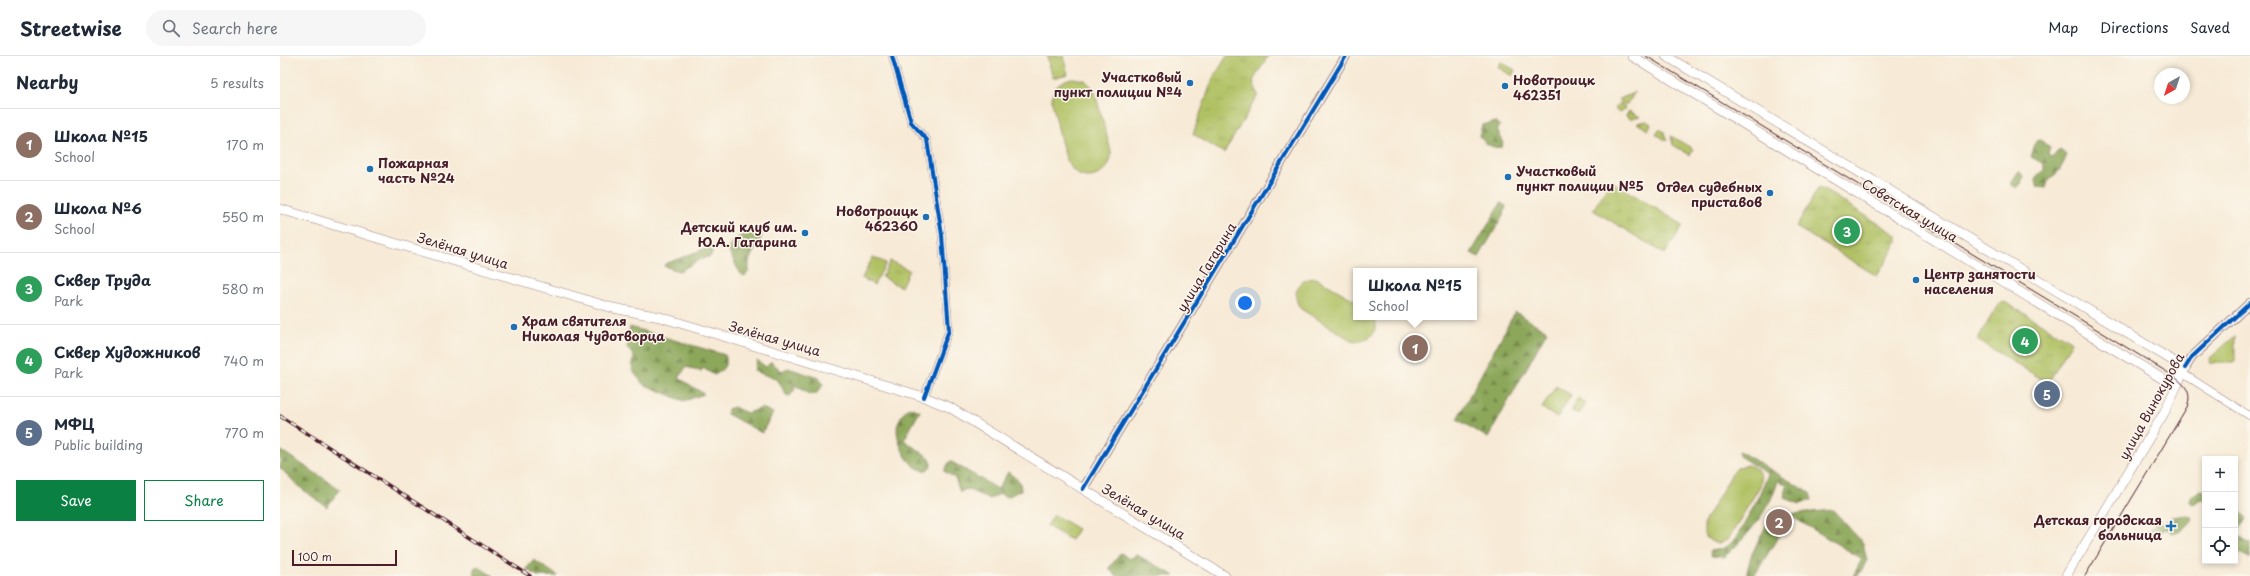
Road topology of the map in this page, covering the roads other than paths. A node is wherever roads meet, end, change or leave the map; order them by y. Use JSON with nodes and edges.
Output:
{"nodes":[{"id":1,"x":892,"y":56,"type":"edge"},
{"id":2,"x":1346,"y":56,"type":"edge"},
{"id":3,"x":1632,"y":56,"type":"edge"},
{"id":4,"x":1666,"y":56,"type":"edge"},
{"id":5,"x":280,"y":209,"type":"edge"},
{"id":6,"x":2250,"y":303,"type":"edge"},
{"id":7,"x":2183,"y":371,"type":"junction"},
{"id":8,"x":2176,"y":387,"type":"junction"},
{"id":9,"x":924,"y":397,"type":"junction"},
{"id":10,"x":2250,"y":416,"type":"edge"},
{"id":11,"x":1083,"y":489,"type":"junction"},
{"id":12,"x":1226,"y":576,"type":"edge"},
{"id":13,"x":2066,"y":576,"type":"edge"}],
"edges":[{"from":1,"to":9,"type":"street"},
{"from":2,"to":11,"type":"street","name":"улица Гагарина"},
{"from":3,"to":8,"type":"main road","name":"Советская улица"},
{"from":4,"to":7,"type":"main road","name":"Советская улица"},
{"from":5,"to":9,"type":"main road","name":"Зелёная улица"},
{"from":6,"to":7,"type":"street","name":"улица Винокурова"},
{"from":7,"to":8,"type":"main road","name":"улица Винокурова"},
{"from":7,"to":10,"type":"street"},
{"from":8,"to":13,"type":"main road","name":"улица Винокурова"},
{"from":9,"to":11,"type":"main road","name":"Зелёная улица"},
{"from":11,"to":12,"type":"main road","name":"Зелёная улица"}]}
